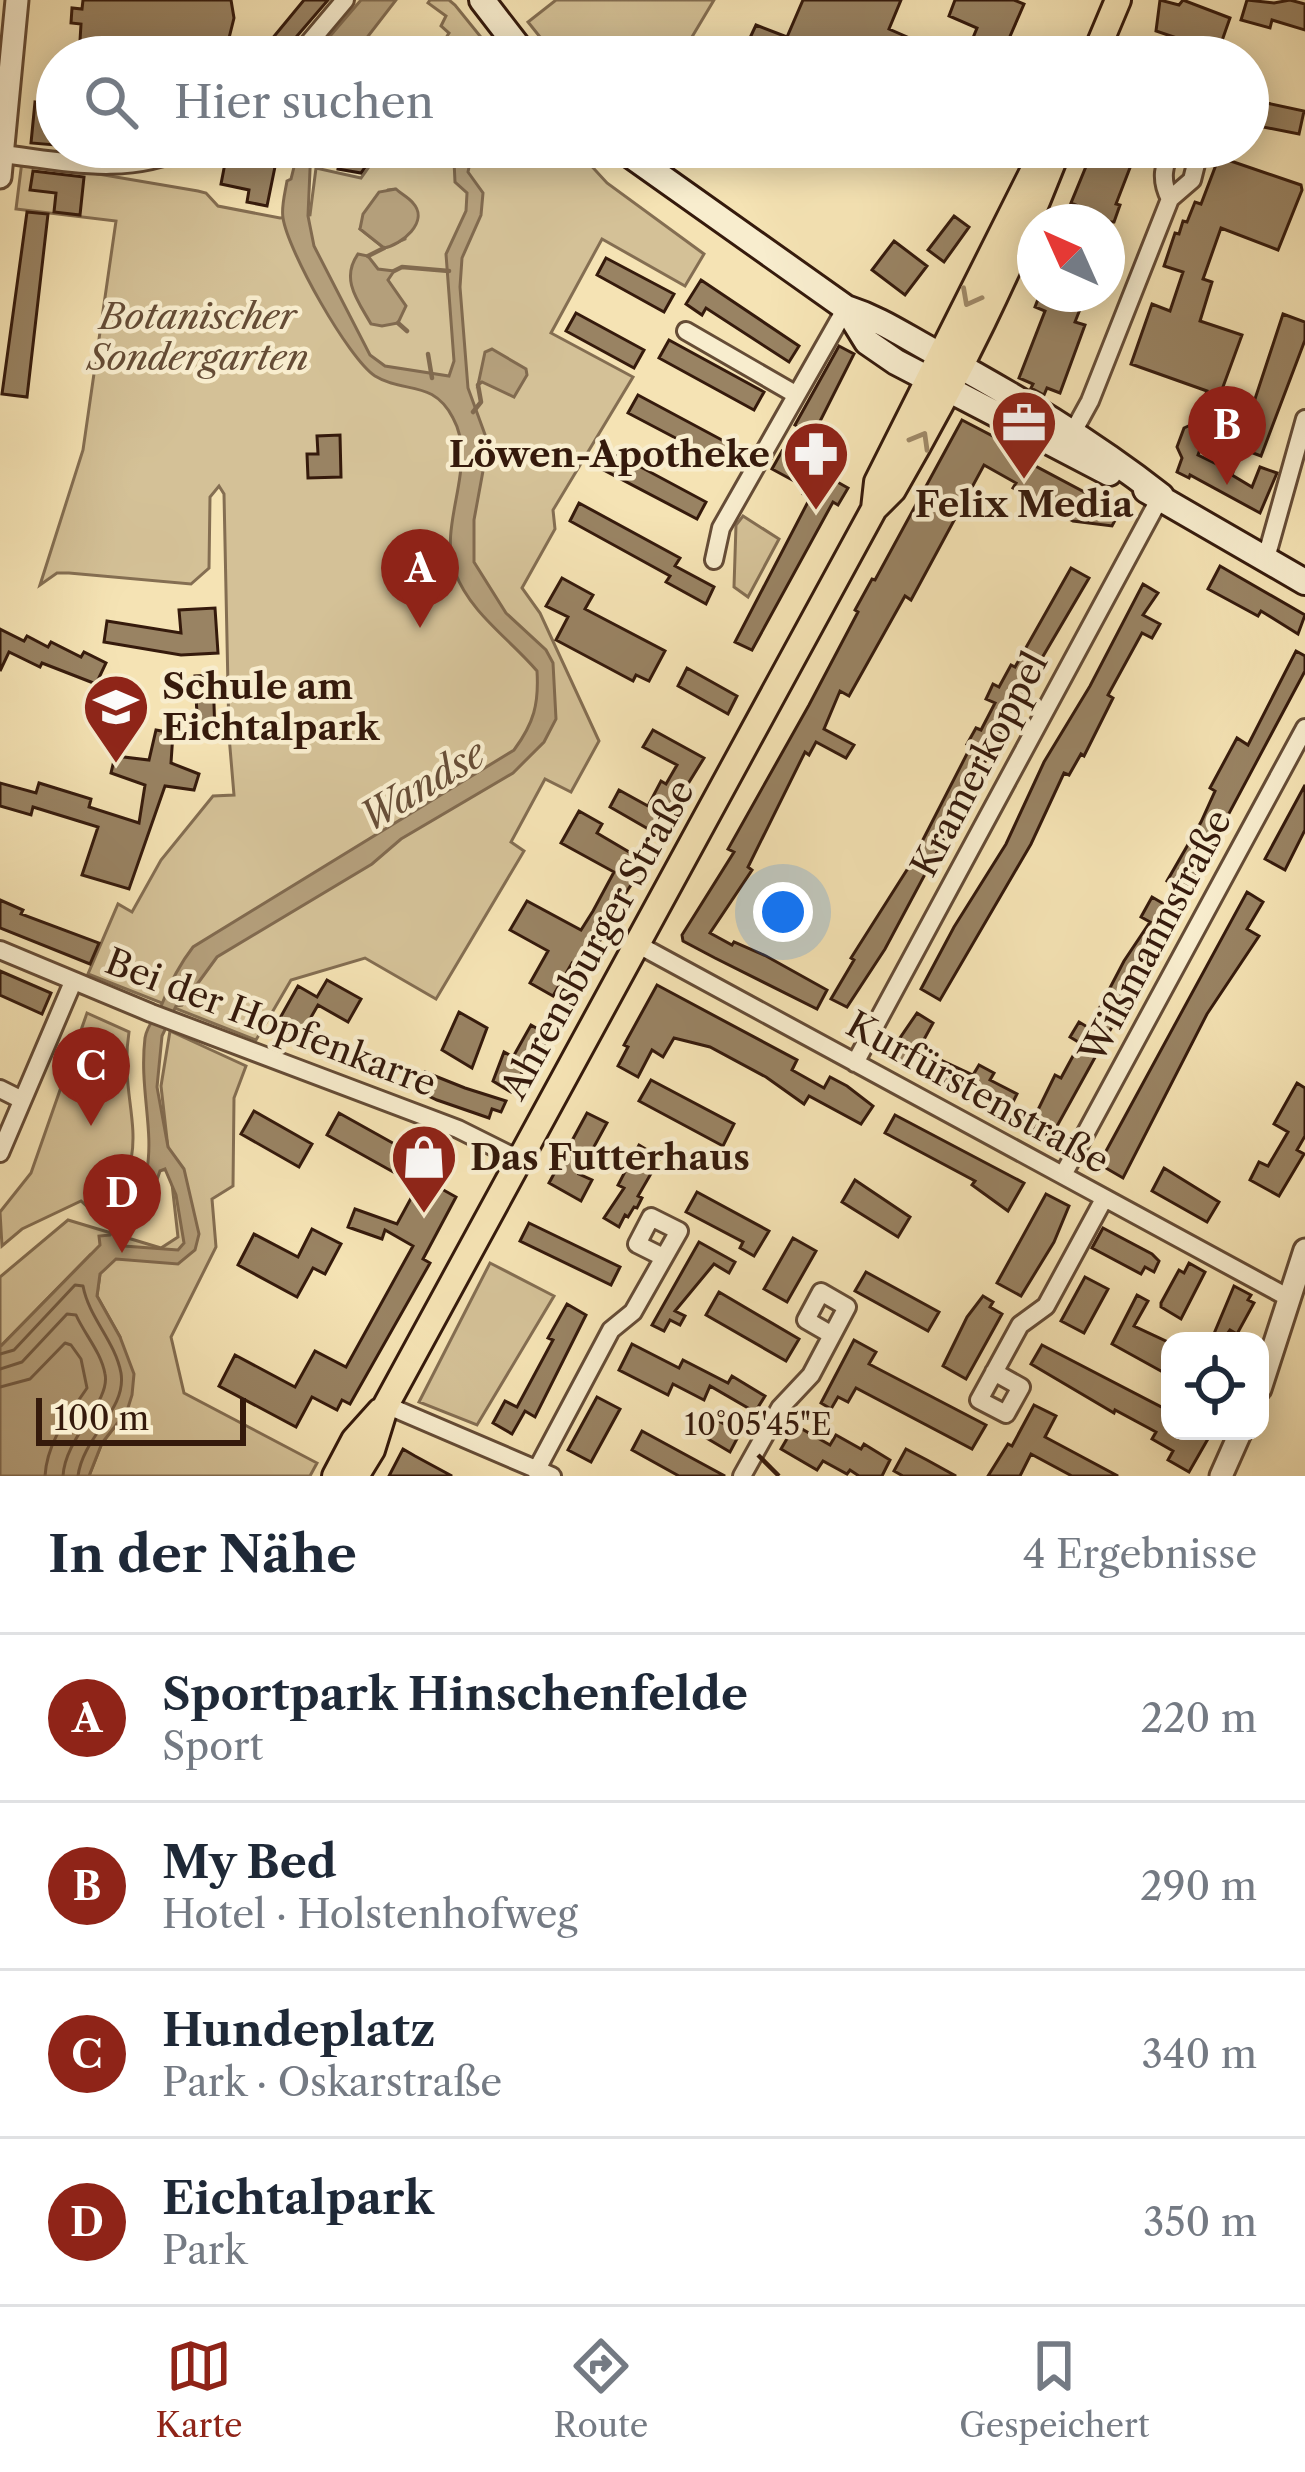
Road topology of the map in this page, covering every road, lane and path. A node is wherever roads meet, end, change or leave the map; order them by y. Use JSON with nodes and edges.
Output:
{"nodes":[{"id":1,"x":17,"y":0,"type":"edge"},
{"id":2,"x":345,"y":0,"type":"edge"},
{"id":3,"x":482,"y":0,"type":"edge"},
{"id":4,"x":1102,"y":0,"type":"edge"},
{"id":5,"x":1118,"y":0,"type":"edge"},
{"id":6,"x":315,"y":36,"type":"edge"},
{"id":7,"x":510,"y":36,"type":"edge"},
{"id":8,"x":1087,"y":36,"type":"edge"},
{"id":9,"x":1103,"y":36,"type":"edge"},
{"id":10,"x":1,"y":165,"type":"edge"},
{"id":11,"x":36,"y":166,"type":"edge"},
{"id":12,"x":649,"y":168,"type":"edge"},
{"id":13,"x":1034,"y":168,"type":"edge"},
{"id":14,"x":1051,"y":168,"type":"edge"},
{"id":15,"x":1170,"y":199,"type":"dead end"},
{"id":16,"x":846,"y":308,"type":"junction"},
{"id":17,"x":686,"y":332,"type":"dead end"},
{"id":18,"x":951,"y":361,"type":"junction"},
{"id":19,"x":938,"y":386,"type":"junction"},
{"id":20,"x":795,"y":394,"type":"junction"},
{"id":21,"x":1305,"y":418,"type":"edge"},
{"id":22,"x":1072,"y":432,"type":"junction"},
{"id":23,"x":1161,"y":496,"type":"junction"},
{"id":24,"x":1266,"y":558,"type":"junction"},
{"id":25,"x":714,"y":560,"type":"dead end"},
{"id":26,"x":1305,"y":582,"type":"edge"},
{"id":27,"x":1305,"y":728,"type":"edge"},
{"id":28,"x":635,"y":944,"type":"junction"},
{"id":29,"x":0,"y":950,"type":"edge"},
{"id":30,"x":74,"y":982,"type":"junction"},
{"id":31,"x":855,"y":1063,"type":"junction"},
{"id":32,"x":0,"y":1089,"type":"edge"},
{"id":33,"x":22,"y":1100,"type":"junction"},
{"id":34,"x":0,"y":1153,"type":"edge"},
{"id":35,"x":518,"y":1159,"type":"junction"},
{"id":36,"x":1063,"y":1175,"type":"junction"},
{"id":37,"x":1104,"y":1199,"type":"junction"},
{"id":38,"x":1305,"y":1250,"type":"edge"},
{"id":39,"x":663,"y":1257,"type":"dead end"},
{"id":40,"x":1289,"y":1298,"type":"junction"},
{"id":41,"x":832,"y":1335,"type":"dead end"},
{"id":42,"x":1269,"y":1361,"type":"edge"},
{"id":43,"x":994,"y":1372,"type":"dead end"},
{"id":44,"x":386,"y":1405,"type":"junction"},
{"id":45,"x":1237,"y":1440,"type":"edge"},
{"id":46,"x":544,"y":1473,"type":"edge"},
{"id":47,"x":334,"y":1476,"type":"edge"},
{"id":48,"x":356,"y":1476,"type":"edge"},
{"id":49,"x":742,"y":1476,"type":"edge"},
{"id":50,"x":1221,"y":1476,"type":"edge"}],
"edges":[{"from":1,"to":10,"type":"street"},
{"from":2,"to":6,"type":"street"},
{"from":3,"to":7,"type":"main road"},
{"from":4,"to":8,"type":"main road"},
{"from":5,"to":9,"type":"main road"},
{"from":10,"to":11,"type":"street"},
{"from":12,"to":16,"type":"main road"},
{"from":13,"to":18,"type":"main road","name":"Ahrensburger Straße","one_way":true},
{"from":14,"to":18,"type":"main road","name":"Ahrensburger Straße"},
{"from":15,"to":22,"type":"street"},
{"from":16,"to":18,"type":"main road"},
{"from":16,"to":19,"type":"main road"},
{"from":16,"to":20,"type":"street"},
{"from":17,"to":20,"type":"street"},
{"from":18,"to":19,"type":"main road","name":"Ahrensburger Straße"},
{"from":18,"to":22,"type":"main road"},
{"from":19,"to":23,"type":"main road"},
{"from":19,"to":28,"type":"main road","name":"Ahrensburger Straße"},
{"from":20,"to":25,"type":"street"},
{"from":21,"to":24,"type":"street"},
{"from":22,"to":23,"type":"main road"},
{"from":23,"to":24,"type":"main road"},
{"from":23,"to":31,"type":"street","name":"Kramerkoppel"},
{"from":24,"to":26,"type":"main road"},
{"from":27,"to":36,"type":"street","name":"Wißmannstraße"},
{"from":28,"to":31,"type":"street","name":"Kurfürstenstraße"},
{"from":28,"to":35,"type":"main road","name":"Ahrensburger Straße"},
{"from":29,"to":30,"type":"street","name":"Bei der Hopfenkarre"},
{"from":30,"to":33,"type":"street"},
{"from":30,"to":35,"type":"street","name":"Bei der Hopfenkarre"},
{"from":31,"to":36,"type":"street","name":"Kurfürstenstraße"},
{"from":32,"to":33,"type":"street"},
{"from":33,"to":34,"type":"street"},
{"from":35,"to":44,"type":"main road","name":"Ahrensburger Straße"},
{"from":36,"to":37,"type":"street","name":"Kurfürstenstraße"},
{"from":37,"to":40,"type":"street","name":"Kurfürstenstraße"},
{"from":37,"to":43,"type":"street"},
{"from":38,"to":40,"type":"street"},
{"from":39,"to":46,"type":"street"},
{"from":40,"to":42,"type":"street"},
{"from":41,"to":49,"type":"street"},
{"from":44,"to":46,"type":"street"},
{"from":44,"to":47,"type":"main road","name":"Ahrensburger Straße"},
{"from":44,"to":48,"type":"main road","name":"Ahrensburger Straße"},
{"from":45,"to":50,"type":"street"}]}
